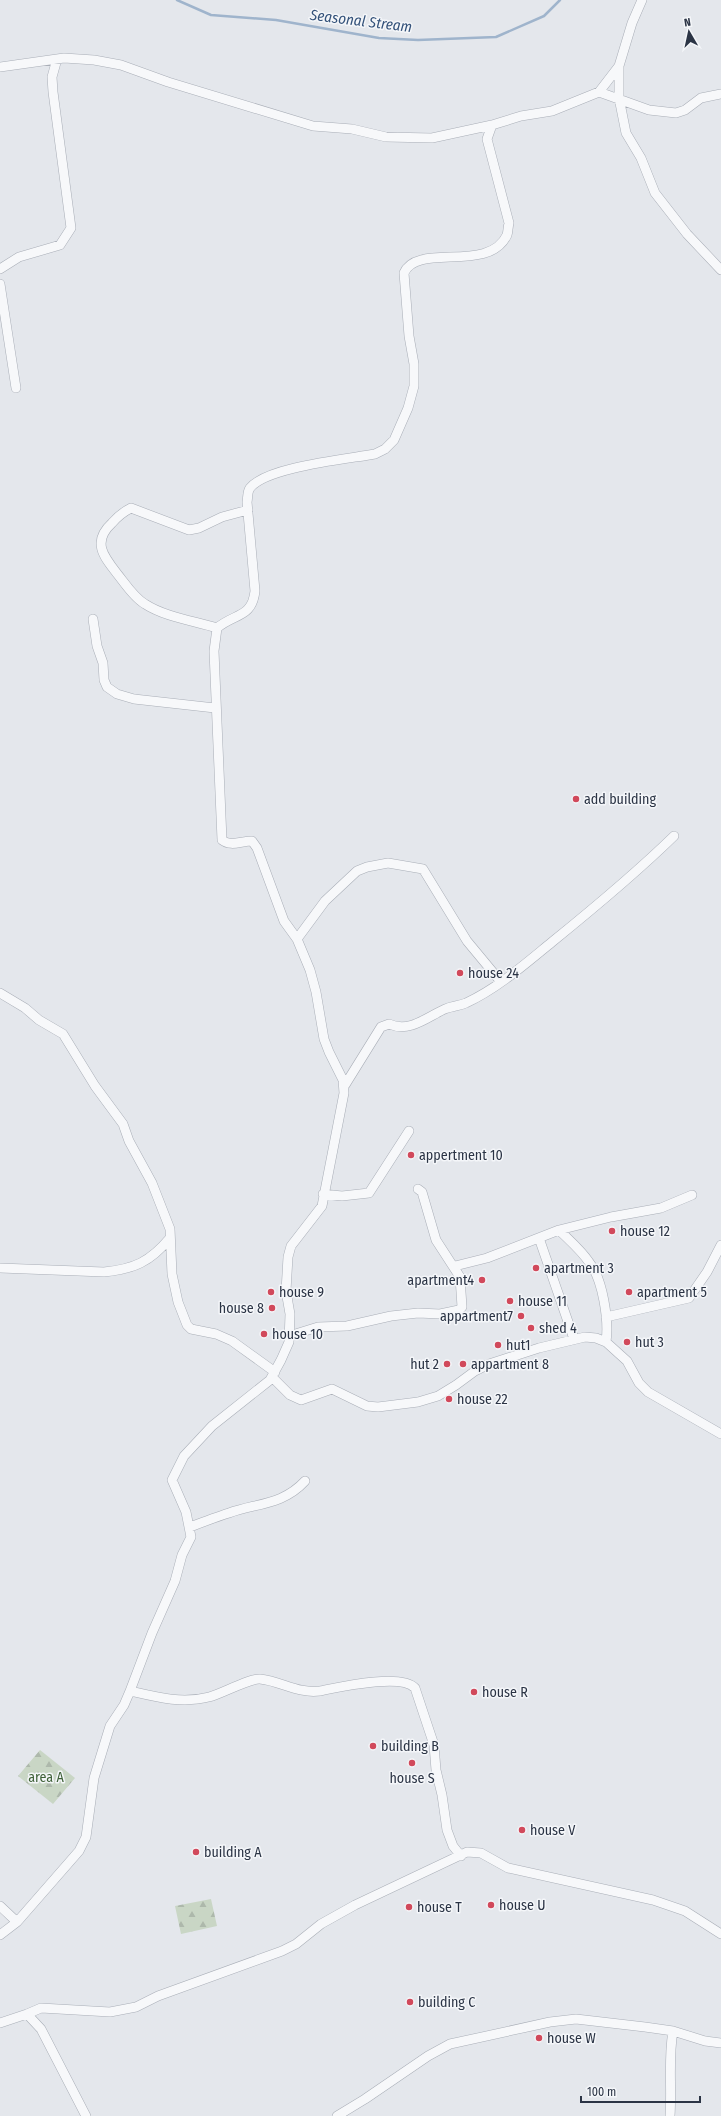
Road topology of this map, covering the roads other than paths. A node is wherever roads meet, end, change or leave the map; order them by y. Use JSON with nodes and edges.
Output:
{"nodes":[{"id":1,"x":642,"y":0,"type":"edge"},
{"id":2,"x":57,"y":59,"type":"junction"},
{"id":3,"x":619,"y":66,"type":"junction"},
{"id":4,"x":0,"y":67,"type":"edge"},
{"id":5,"x":600,"y":92,"type":"junction"},
{"id":6,"x":721,"y":94,"type":"edge"},
{"id":7,"x":619,"y":98,"type":"junction"},
{"id":8,"x":492,"y":125,"type":"junction"},
{"id":9,"x":0,"y":269,"type":"edge"},
{"id":10,"x":721,"y":270,"type":"edge"},
{"id":11,"x":0,"y":285,"type":"edge"},
{"id":12,"x":16,"y":388,"type":"dead end"},
{"id":13,"x":248,"y":510,"type":"junction"},
{"id":14,"x":93,"y":619,"type":"dead end"},
{"id":15,"x":217,"y":628,"type":"junction"},
{"id":16,"x":215,"y":708,"type":"junction"},
{"id":17,"x":674,"y":836,"type":"dead end"},
{"id":18,"x":297,"y":939,"type":"junction"},
{"id":19,"x":501,"y":982,"type":"junction"},
{"id":20,"x":0,"y":993,"type":"edge"},
{"id":21,"x":345,"y":1085,"type":"junction"},
{"id":22,"x":409,"y":1131,"type":"dead end"},
{"id":23,"x":418,"y":1189,"type":"dead end"},
{"id":24,"x":323,"y":1194,"type":"junction"},
{"id":25,"x":692,"y":1195,"type":"dead end"},
{"id":26,"x":559,"y":1230,"type":"junction"},
{"id":27,"x":170,"y":1238,"type":"junction"},
{"id":28,"x":539,"y":1238,"type":"junction"},
{"id":29,"x":721,"y":1246,"type":"edge"},
{"id":30,"x":455,"y":1266,"type":"junction"},
{"id":31,"x":0,"y":1268,"type":"edge"},
{"id":32,"x":606,"y":1317,"type":"junction"},
{"id":33,"x":290,"y":1336,"type":"junction"},
{"id":34,"x":574,"y":1339,"type":"junction"},
{"id":35,"x":606,"y":1342,"type":"junction"},
{"id":36,"x":274,"y":1375,"type":"junction"},
{"id":37,"x":721,"y":1434,"type":"edge"},
{"id":38,"x":305,"y":1481,"type":"dead end"},
{"id":39,"x":190,"y":1527,"type":"junction"},
{"id":40,"x":130,"y":1691,"type":"junction"},
{"id":41,"x":461,"y":1856,"type":"junction"},
{"id":42,"x":0,"y":1906,"type":"edge"},
{"id":43,"x":17,"y":1922,"type":"junction"},
{"id":44,"x":721,"y":1934,"type":"edge"},
{"id":45,"x":0,"y":1935,"type":"edge"},
{"id":46,"x":27,"y":2014,"type":"junction"},
{"id":47,"x":0,"y":2023,"type":"edge"},
{"id":48,"x":673,"y":2030,"type":"junction"},
{"id":49,"x":721,"y":2043,"type":"edge"},
{"id":50,"x":86,"y":2116,"type":"edge"},
{"id":51,"x":337,"y":2116,"type":"edge"},
{"id":52,"x":670,"y":2116,"type":"edge"}],
"edges":[{"from":1,"to":3,"type":"street"},
{"from":2,"to":4,"type":"street"},
{"from":2,"to":8,"type":"street"},
{"from":2,"to":9,"type":"street"},
{"from":3,"to":5,"type":"street"},
{"from":3,"to":7,"type":"street"},
{"from":5,"to":7,"type":"street"},
{"from":5,"to":8,"type":"street"},
{"from":6,"to":7,"type":"street"},
{"from":7,"to":10,"type":"street"},
{"from":8,"to":13,"type":"street"},
{"from":11,"to":12,"type":"street"},
{"from":13,"to":15,"type":"street"},
{"from":13,"to":15,"type":"street"},
{"from":14,"to":16,"type":"street"},
{"from":15,"to":16,"type":"street"},
{"from":16,"to":18,"type":"street"},
{"from":17,"to":19,"type":"street"},
{"from":18,"to":19,"type":"street"},
{"from":18,"to":21,"type":"street"},
{"from":19,"to":21,"type":"street"},
{"from":20,"to":27,"type":"street"},
{"from":21,"to":24,"type":"street"},
{"from":22,"to":24,"type":"street"},
{"from":23,"to":30,"type":"street"},
{"from":24,"to":33,"type":"street"},
{"from":25,"to":26,"type":"street"},
{"from":26,"to":28,"type":"street"},
{"from":26,"to":32,"type":"street"},
{"from":27,"to":31,"type":"street"},
{"from":27,"to":36,"type":"street"},
{"from":28,"to":30,"type":"street"},
{"from":28,"to":34,"type":"street"},
{"from":29,"to":32,"type":"street"},
{"from":30,"to":33,"type":"street"},
{"from":32,"to":35,"type":"street"},
{"from":33,"to":36,"type":"street"},
{"from":34,"to":35,"type":"street"},
{"from":34,"to":36,"type":"street"},
{"from":35,"to":37,"type":"street"},
{"from":36,"to":39,"type":"street"},
{"from":38,"to":39,"type":"street"},
{"from":39,"to":40,"type":"street"},
{"from":40,"to":41,"type":"street"},
{"from":40,"to":43,"type":"street"},
{"from":41,"to":44,"type":"street"},
{"from":41,"to":46,"type":"street"},
{"from":42,"to":43,"type":"street"},
{"from":43,"to":45,"type":"street"},
{"from":46,"to":47,"type":"street"},
{"from":46,"to":50,"type":"street"},
{"from":48,"to":49,"type":"street"},
{"from":48,"to":51,"type":"street"},
{"from":48,"to":52,"type":"street"}]}
